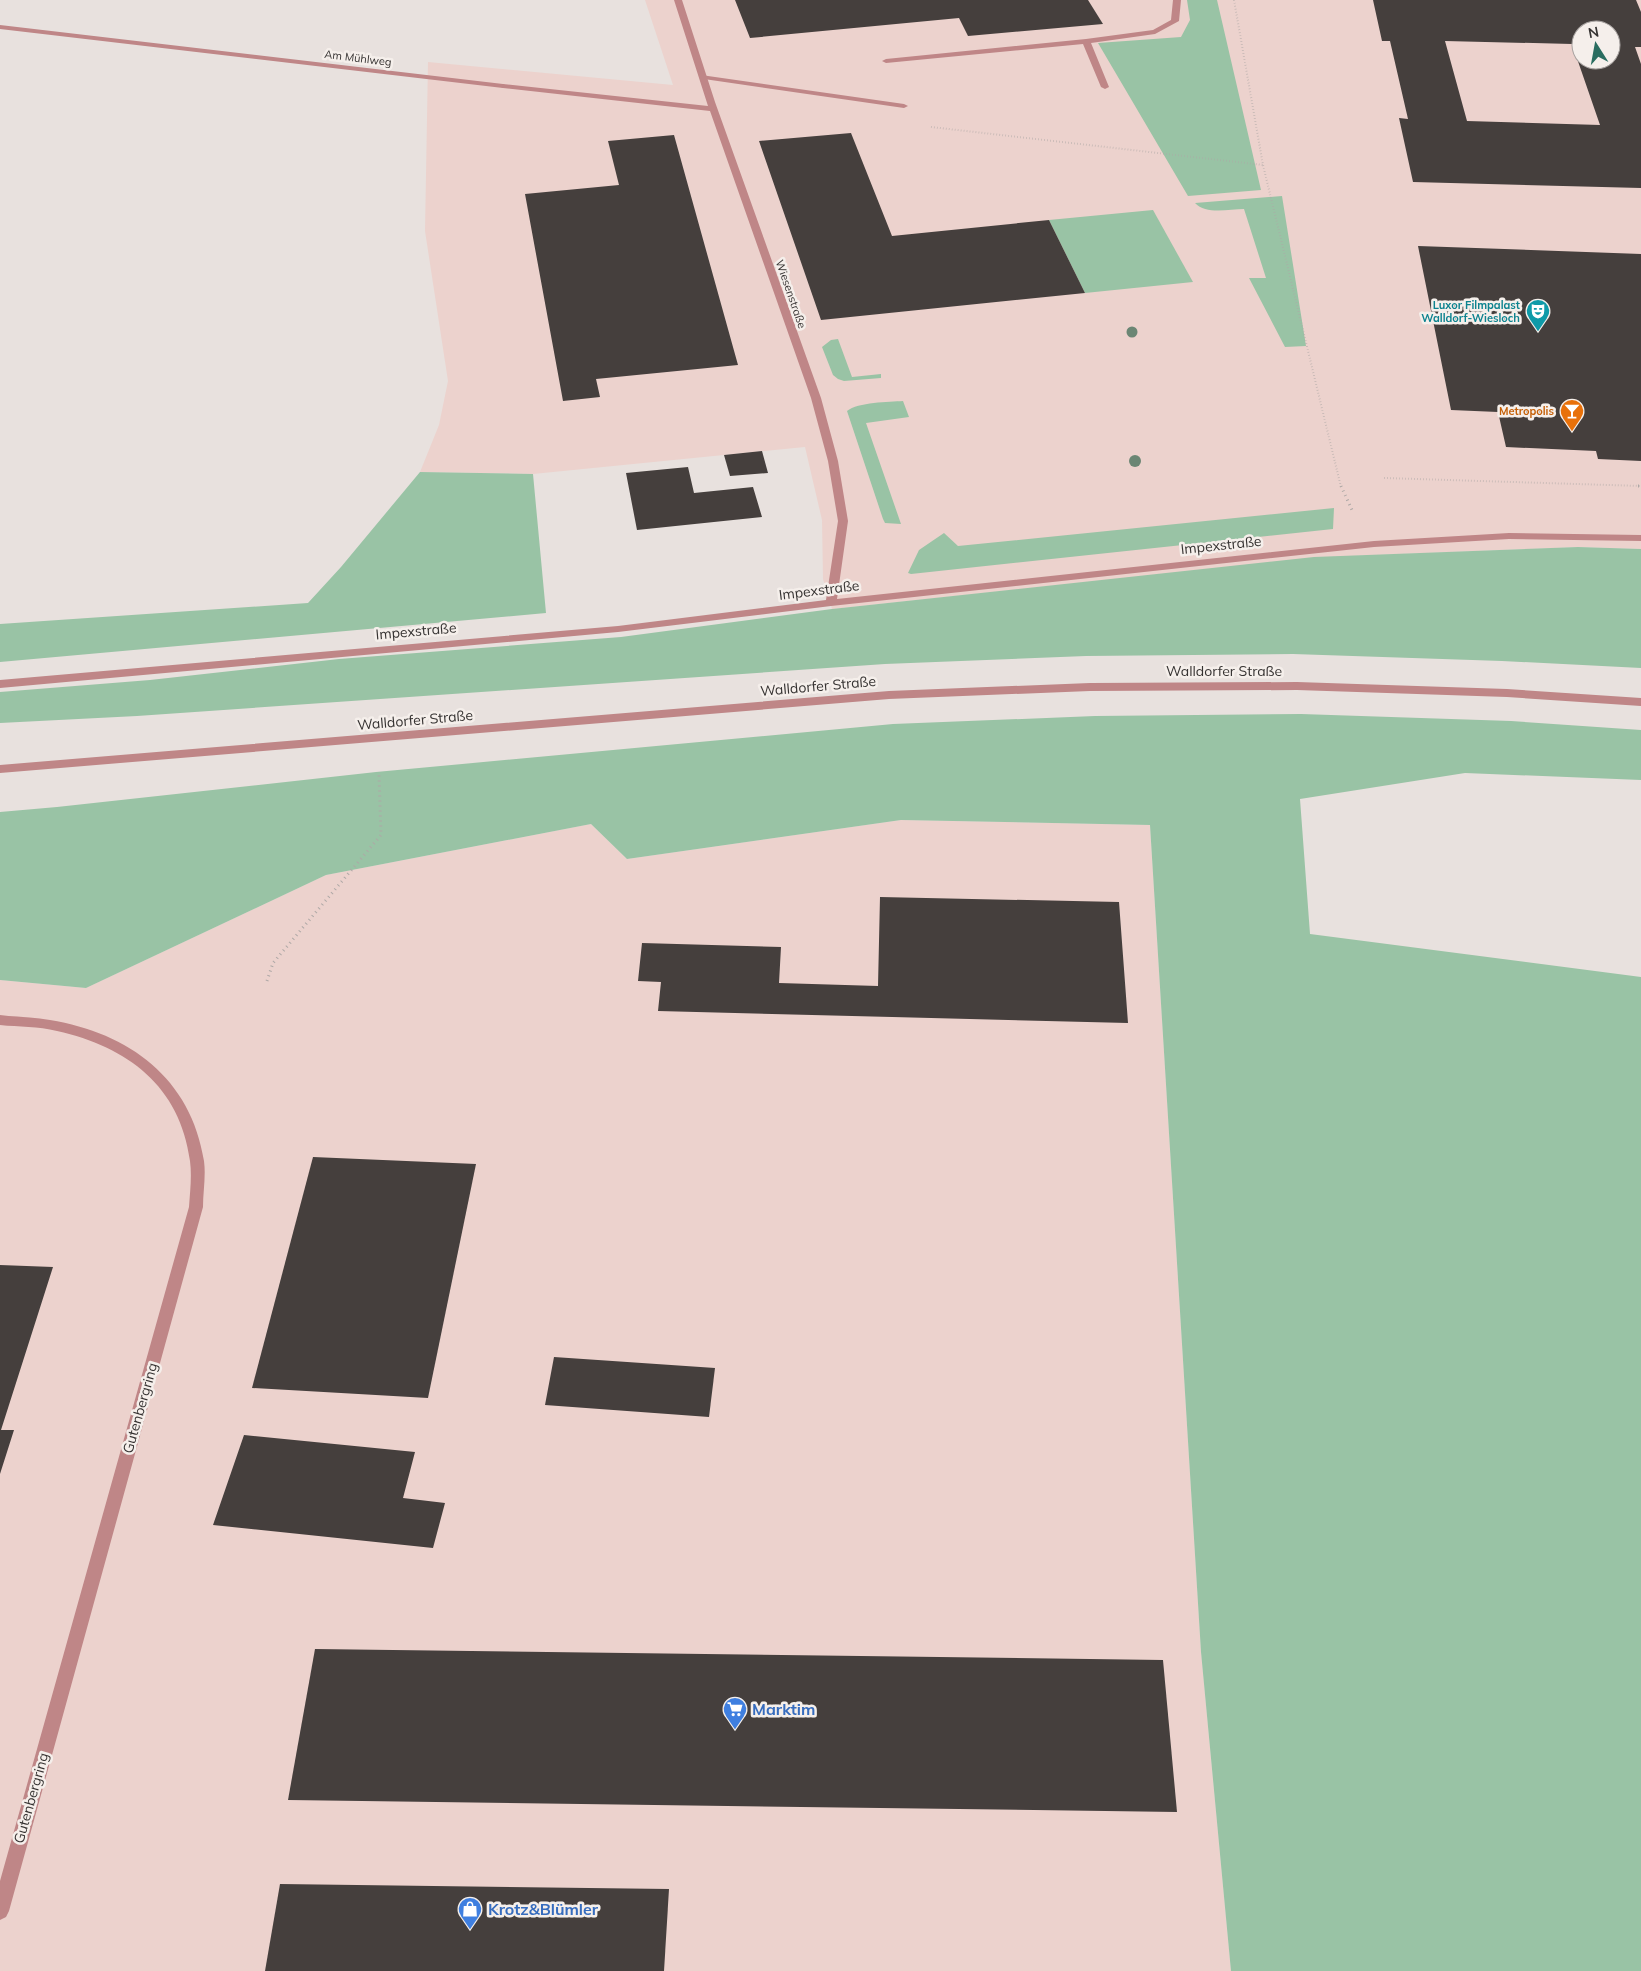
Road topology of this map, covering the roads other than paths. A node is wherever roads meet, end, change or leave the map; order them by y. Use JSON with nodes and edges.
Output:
{"nodes":[{"id":1,"x":678,"y":0,"type":"edge"},
{"id":2,"x":1177,"y":0,"type":"edge"},
{"id":3,"x":0,"y":27,"type":"edge"},
{"id":4,"x":1086,"y":41,"type":"junction"},
{"id":5,"x":886,"y":61,"type":"dead end"},
{"id":6,"x":704,"y":76,"type":"junction"},
{"id":7,"x":1105,"y":87,"type":"dead end"},
{"id":8,"x":904,"y":106,"type":"dead end"},
{"id":9,"x":714,"y":108,"type":"junction"},
{"id":10,"x":1641,"y":538,"type":"edge"},
{"id":11,"x":831,"y":603,"type":"junction"},
{"id":12,"x":0,"y":684,"type":"edge"},
{"id":13,"x":1641,"y":702,"type":"edge"},
{"id":14,"x":0,"y":769,"type":"edge"},
{"id":15,"x":0,"y":1020,"type":"edge"},
{"id":16,"x":0,"y":1911,"type":"edge"}],
"edges":[{"from":1,"to":6,"type":"street","name":"Wiesenstraße"},
{"from":2,"to":4,"type":"street"},
{"from":3,"to":9,"type":"street","name":"Am Mühlweg"},
{"from":4,"to":5,"type":"street"},
{"from":4,"to":7,"type":"street"},
{"from":6,"to":8,"type":"street"},
{"from":6,"to":9,"type":"street","name":"Wiesenstraße"},
{"from":9,"to":11,"type":"street","name":"Wiesenstraße"},
{"from":10,"to":11,"type":"street","name":"Impexstraße"},
{"from":11,"to":12,"type":"street","name":"Impexstraße"},
{"from":13,"to":14,"type":"street","name":"Walldorfer Straße"},
{"from":15,"to":16,"type":"street","name":"Gutenbergring"}]}
